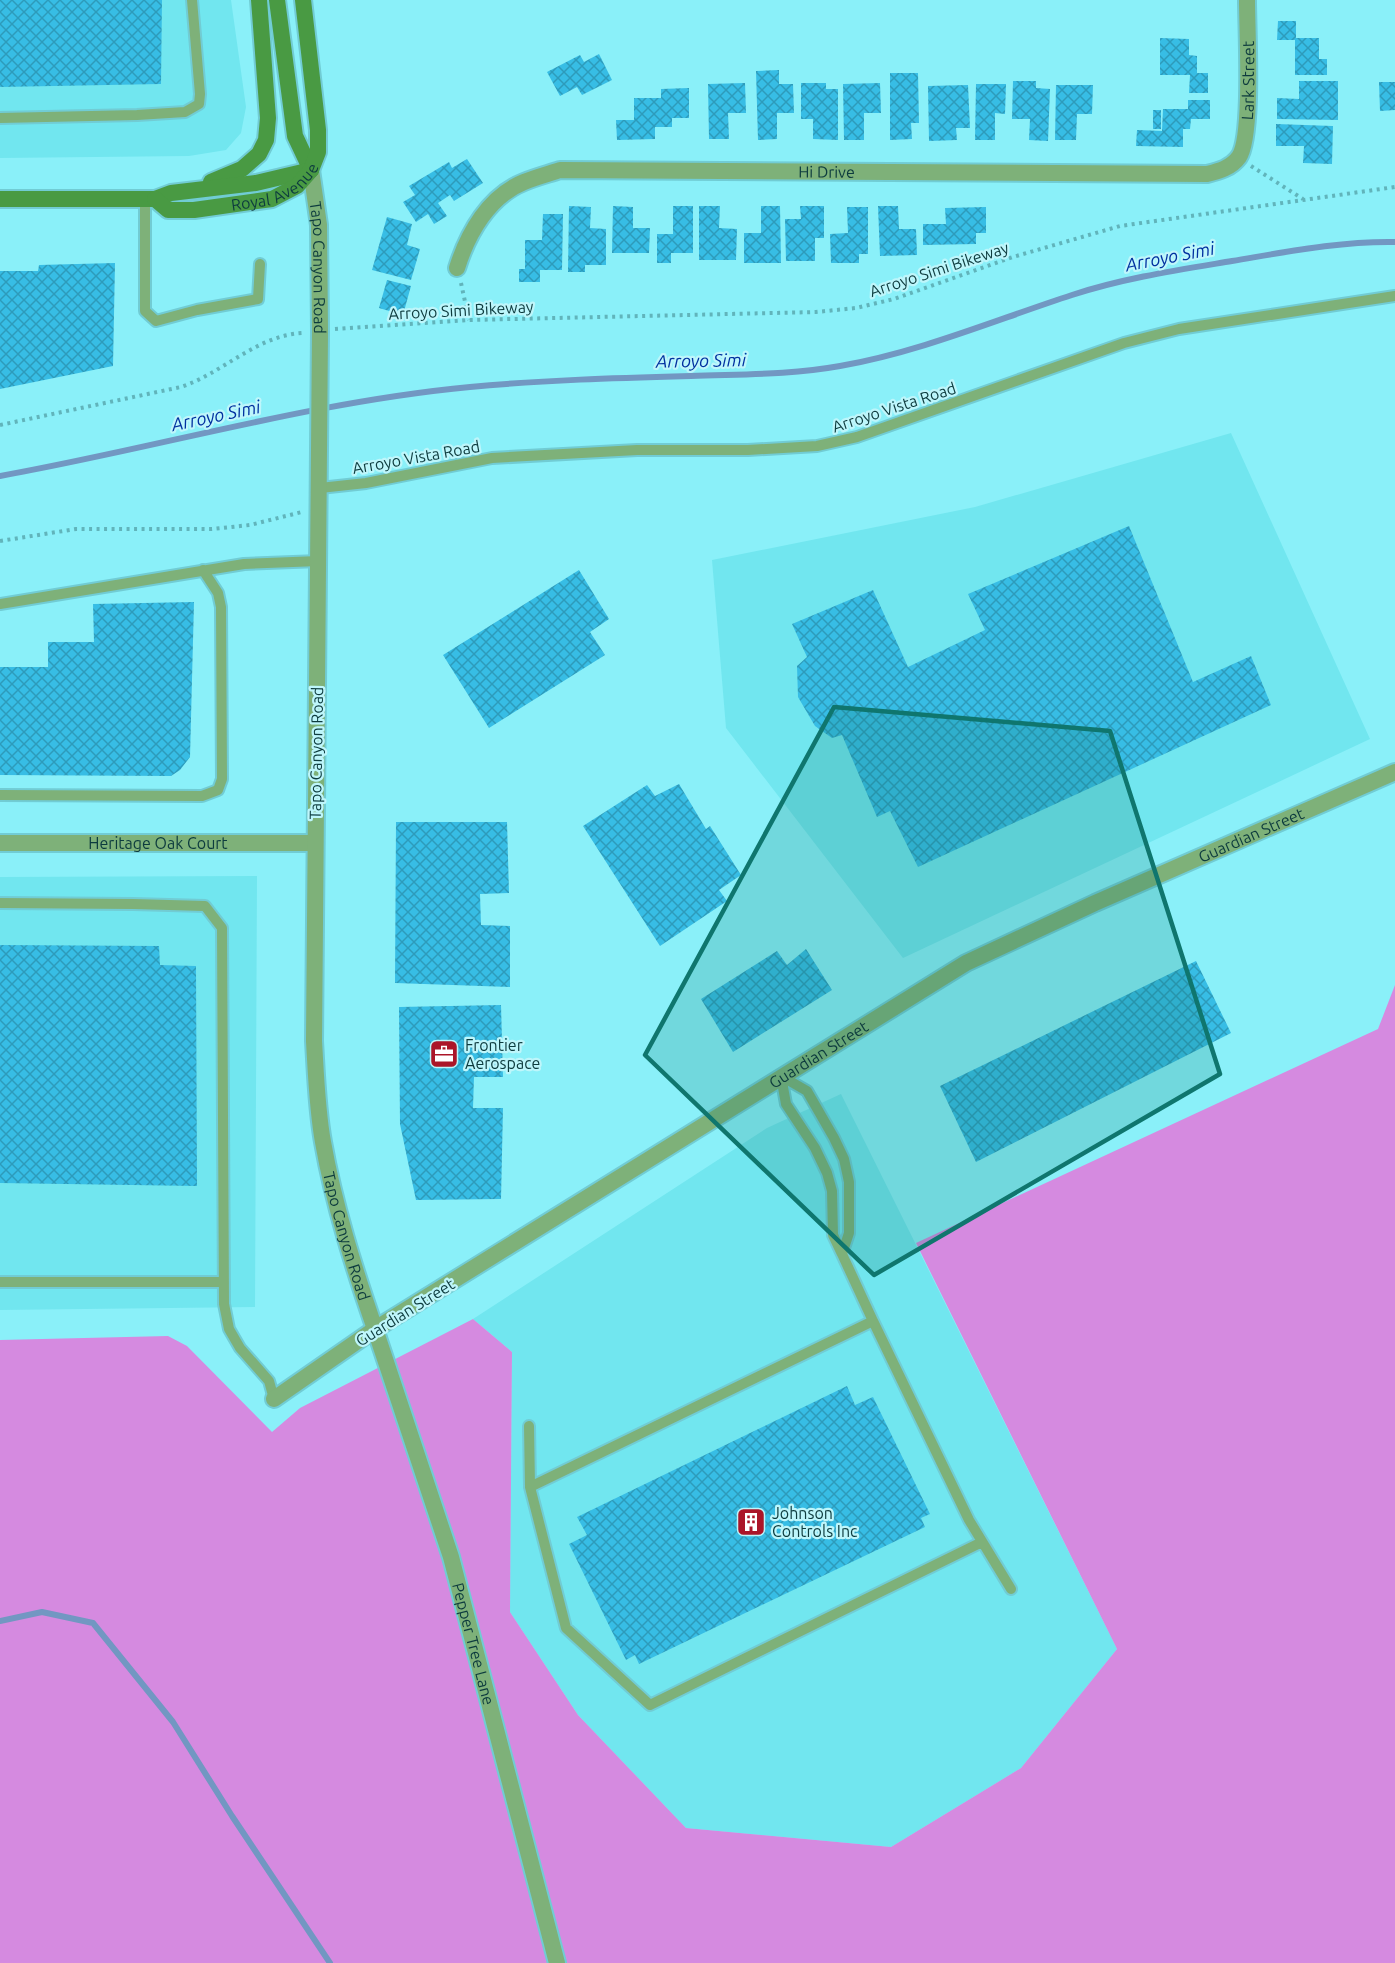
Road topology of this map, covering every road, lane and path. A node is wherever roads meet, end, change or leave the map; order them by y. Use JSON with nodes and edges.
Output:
{"nodes":[{"id":1,"x":192,"y":0,"type":"edge"},
{"id":2,"x":258,"y":0,"type":"edge"},
{"id":3,"x":277,"y":0,"type":"edge"},
{"id":4,"x":303,"y":0,"type":"edge"},
{"id":5,"x":1247,"y":0,"type":"edge"},
{"id":6,"x":0,"y":118,"type":"edge"},
{"id":7,"x":1238,"y":158,"type":"junction"},
{"id":8,"x":311,"y":170,"type":"junction"},
{"id":9,"x":1395,"y":187,"type":"edge"},
{"id":10,"x":193,"y":189,"type":"junction"},
{"id":11,"x":0,"y":199,"type":"edge"},
{"id":12,"x":150,"y":200,"type":"junction"},
{"id":13,"x":1304,"y":200,"type":"junction"},
{"id":14,"x":260,"y":264,"type":"dead end"},
{"id":15,"x":458,"y":268,"type":"joint"},
{"id":16,"x":1395,"y":296,"type":"edge"},
{"id":17,"x":469,"y":320,"type":"junction"},
{"id":18,"x":340,"y":329,"type":"dead end"},
{"id":19,"x":302,"y":333,"type":"dead end"},
{"id":20,"x":0,"y":425,"type":"edge"},
{"id":21,"x":320,"y":488,"type":"junction"},
{"id":22,"x":320,"y":512,"type":"junction"},
{"id":23,"x":0,"y":541,"type":"edge"},
{"id":24,"x":320,"y":561,"type":"junction"},
{"id":25,"x":203,"y":570,"type":"junction"},
{"id":26,"x":0,"y":604,"type":"edge"},
{"id":27,"x":1395,"y":772,"type":"edge"},
{"id":28,"x":0,"y":795,"type":"edge"},
{"id":29,"x":0,"y":843,"type":"edge"},
{"id":30,"x":315,"y":843,"type":"junction"},
{"id":31,"x":0,"y":903,"type":"edge"},
{"id":32,"x":782,"y":1076,"type":"junction"},
{"id":33,"x":842,"y":1254,"type":"junction"},
{"id":34,"x":0,"y":1282,"type":"edge"},
{"id":35,"x":223,"y":1282,"type":"junction"},
{"id":36,"x":873,"y":1321,"type":"junction"},
{"id":37,"x":375,"y":1329,"type":"junction"},
{"id":38,"x":274,"y":1399,"type":"joint"},
{"id":39,"x":529,"y":1425,"type":"dead end"},
{"id":40,"x":530,"y":1487,"type":"junction"},
{"id":41,"x":982,"y":1542,"type":"junction"},
{"id":42,"x":1011,"y":1589,"type":"dead end"},
{"id":43,"x":557,"y":1963,"type":"edge"}],
"edges":[{"from":1,"to":6,"type":"lane"},
{"from":2,"to":10,"type":"main road"},
{"from":3,"to":8,"type":"main road","name":"Tapo Canyon Road"},
{"from":4,"to":8,"type":"main road","name":"Tapo Canyon Road"},
{"from":5,"to":7,"type":"street","name":"Lark Street"},
{"from":7,"to":13,"type":"path"},
{"from":7,"to":15,"type":"street","name":"Hi Drive"},
{"from":8,"to":10,"type":"main road","name":"Royal Avenue"},
{"from":8,"to":12,"type":"main road","name":"Royal Avenue"},
{"from":8,"to":21,"type":"street","name":"Tapo Canyon Road"},
{"from":9,"to":13,"type":"path","name":"Arroyo Simi Bikeway"},
{"from":10,"to":12,"type":"main road","name":"Royal Avenue"},
{"from":11,"to":12,"type":"main road","name":"Royal Avenue"},
{"from":12,"to":14,"type":"lane"},
{"from":13,"to":17,"type":"path","name":"Arroyo Simi Bikeway"},
{"from":15,"to":17,"type":"path"},
{"from":16,"to":21,"type":"lane","name":"Arroyo Vista Road"},
{"from":17,"to":18,"type":"path","name":"Arroyo Simi Bikeway"},
{"from":19,"to":20,"type":"path"},
{"from":21,"to":22,"type":"street","name":"Tapo Canyon Road"},
{"from":22,"to":23,"type":"path"},
{"from":22,"to":24,"type":"street","name":"Tapo Canyon Road"},
{"from":24,"to":25,"type":"lane"},
{"from":24,"to":30,"type":"street","name":"Tapo Canyon Road"},
{"from":25,"to":26,"type":"lane"},
{"from":25,"to":28,"type":"lane"},
{"from":27,"to":32,"type":"street","name":"Guardian Street"},
{"from":29,"to":30,"type":"street","name":"Heritage Oak Court"},
{"from":30,"to":37,"type":"street","name":"Tapo Canyon Road"},
{"from":31,"to":35,"type":"lane"},
{"from":32,"to":33,"type":"lane"},
{"from":32,"to":33,"type":"lane"},
{"from":32,"to":37,"type":"street","name":"Guardian Street"},
{"from":33,"to":36,"type":"lane"},
{"from":34,"to":35,"type":"lane"},
{"from":35,"to":38,"type":"lane"},
{"from":36,"to":40,"type":"lane"},
{"from":36,"to":41,"type":"lane"},
{"from":37,"to":38,"type":"street","name":"Guardian Street"},
{"from":37,"to":43,"type":"street","name":"Pepper Tree Lane"},
{"from":39,"to":40,"type":"lane"},
{"from":40,"to":41,"type":"lane"},
{"from":41,"to":42,"type":"lane"}]}
